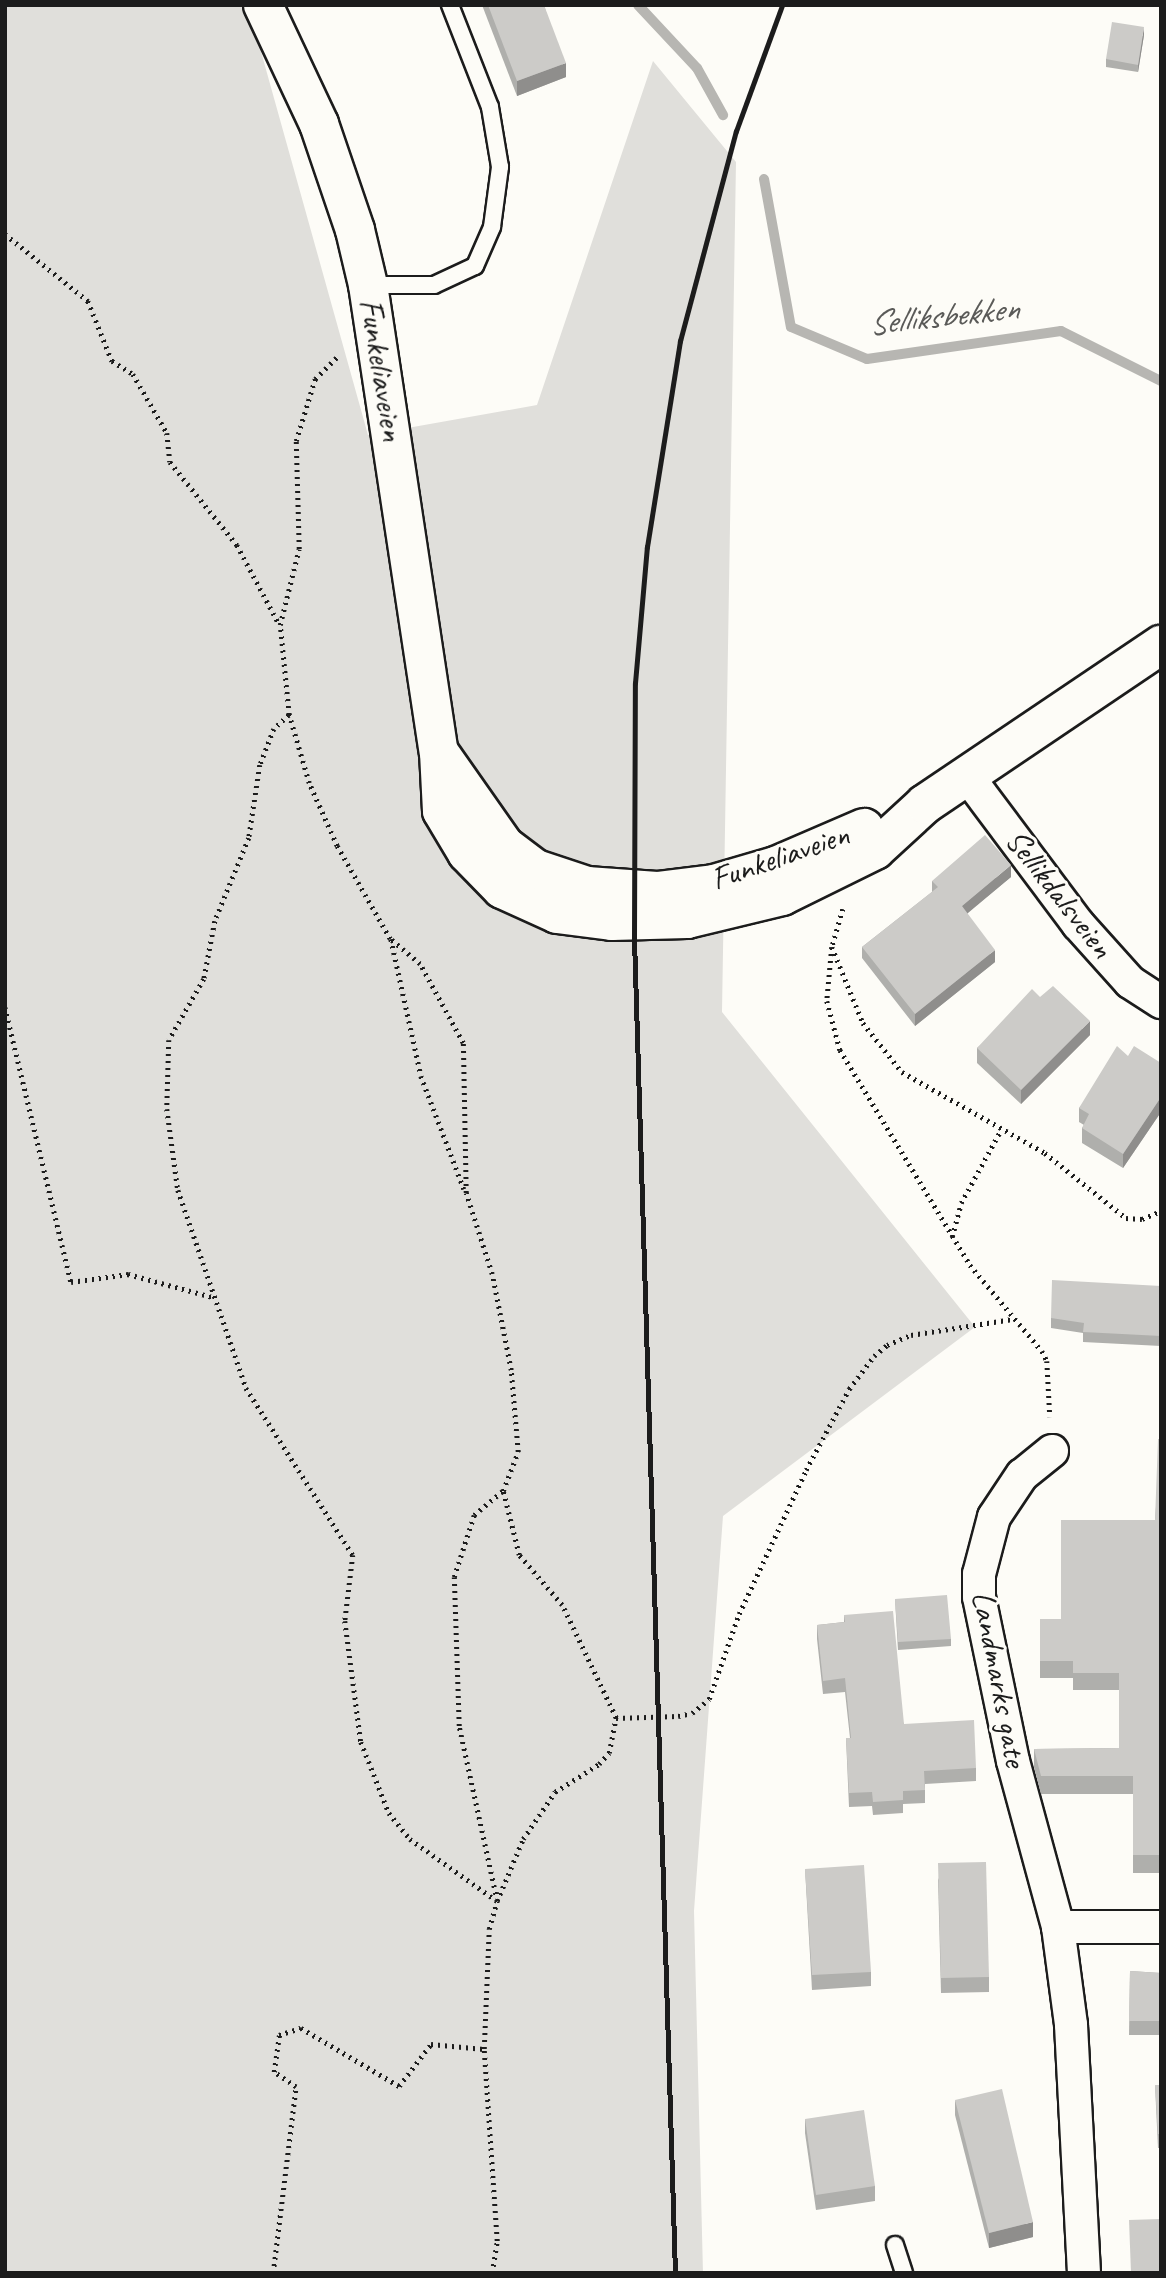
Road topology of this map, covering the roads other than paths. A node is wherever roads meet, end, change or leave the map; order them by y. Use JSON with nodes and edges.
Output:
{"nodes":[{"id":1,"x":263,"y":5,"type":"edge"},
{"id":2,"x":450,"y":5,"type":"edge"},
{"id":3,"x":368,"y":285,"type":"junction"},
{"id":4,"x":1161,"y":645,"type":"edge"},
{"id":5,"x":439,"y":752,"type":"junction"},
{"id":6,"x":968,"y":777,"type":"junction"},
{"id":7,"x":925,"y":804,"type":"junction"},
{"id":8,"x":1161,"y":1002,"type":"edge"},
{"id":9,"x":1052,"y":1451,"type":"road end"},
{"id":10,"x":1058,"y":1927,"type":"junction"},
{"id":11,"x":1161,"y":1927,"type":"edge"},
{"id":12,"x":895,"y":2245,"type":"dead end"},
{"id":13,"x":904,"y":2273,"type":"edge"},
{"id":14,"x":1084,"y":2273,"type":"edge"}],
"edges":[{"from":1,"to":3,"type":"street","name":"Funkeliaveien"},
{"from":2,"to":3,"type":"lane"},
{"from":3,"to":5,"type":"street","name":"Funkeliaveien"},
{"from":4,"to":6,"type":"street","name":"Funkeliaveien"},
{"from":5,"to":7,"type":"street","name":"Funkeliaveien"},
{"from":5,"to":7,"type":"street","name":"Funkeliaveien"},
{"from":6,"to":7,"type":"street","name":"Funkeliaveien"},
{"from":6,"to":8,"type":"street","name":"Sellikdalsveien"},
{"from":9,"to":10,"type":"street","name":"Landmarks gate"},
{"from":10,"to":11,"type":"street"},
{"from":10,"to":14,"type":"street","name":"Landmarks gate"},
{"from":12,"to":13,"type":"lane"}]}
